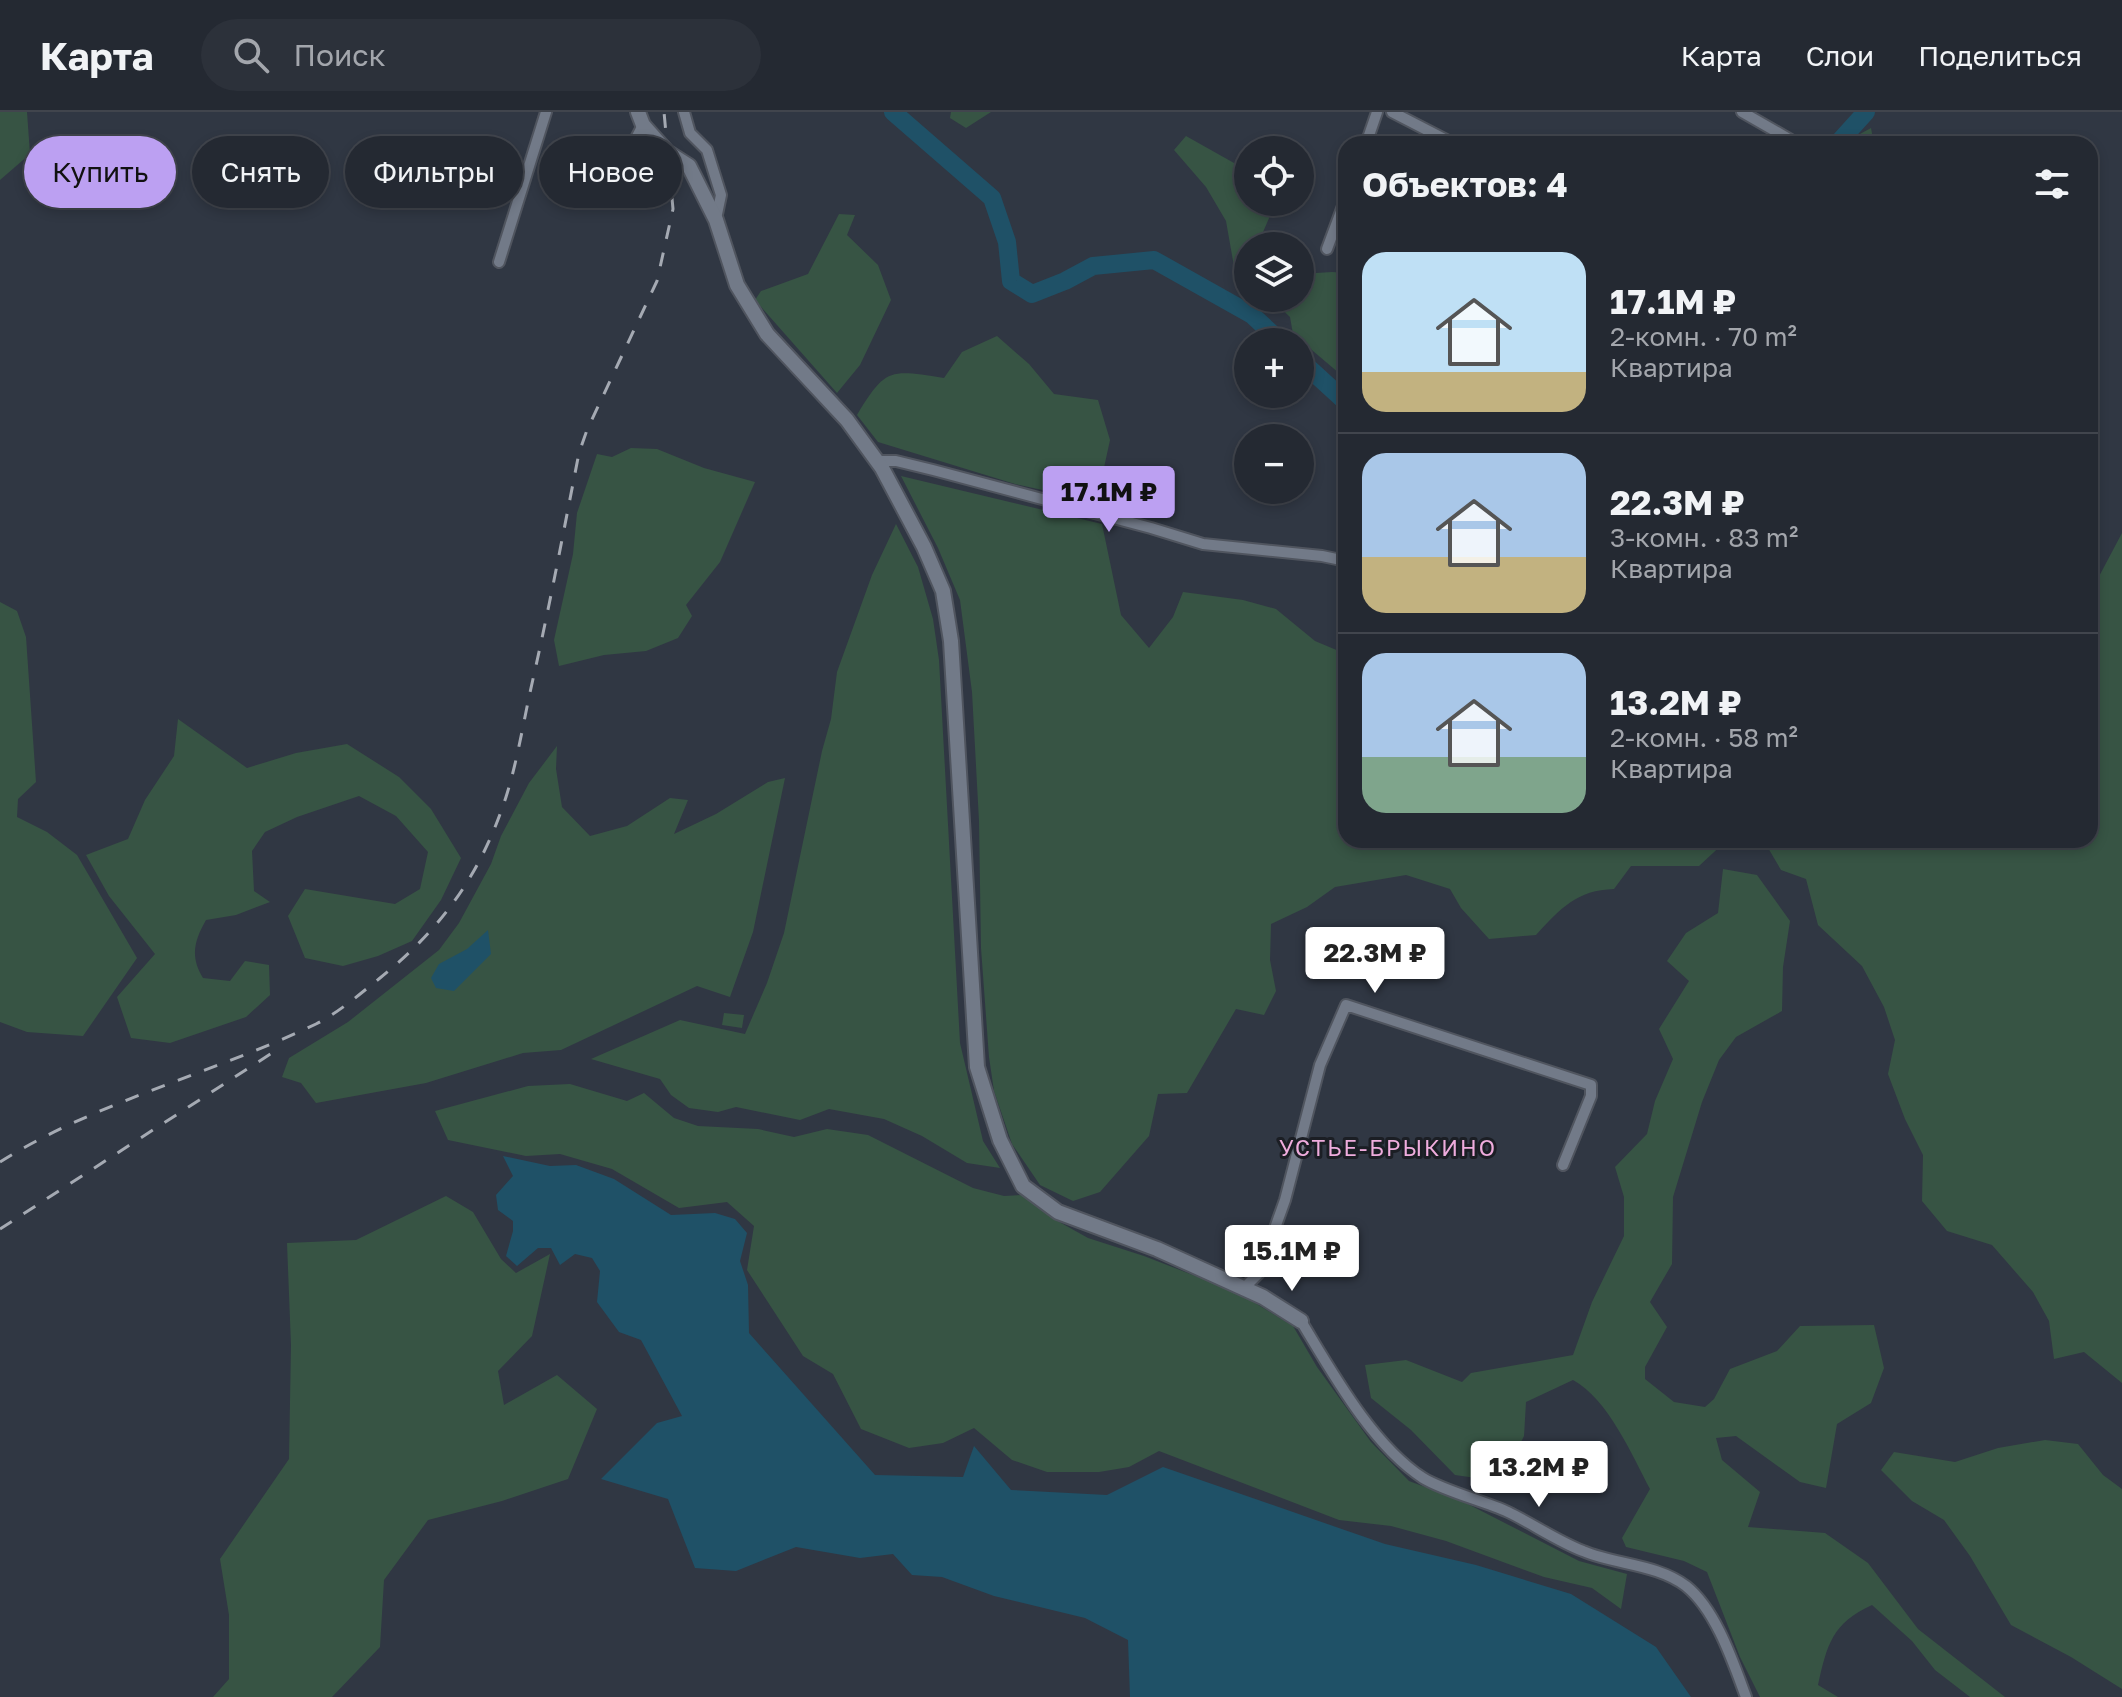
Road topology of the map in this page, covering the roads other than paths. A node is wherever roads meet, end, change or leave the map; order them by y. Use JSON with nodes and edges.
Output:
{"nodes":[{"id":1,"x":546,"y":112,"type":"edge"},
{"id":2,"x":684,"y":112,"type":"edge"},
{"id":3,"x":1377,"y":112,"type":"edge"},
{"id":4,"x":1392,"y":112,"type":"edge"},
{"id":5,"x":1747,"y":113,"type":"edge"},
{"id":6,"x":640,"y":119,"type":"edge"},
{"id":7,"x":1369,"y":136,"type":"edge"},
{"id":8,"x":1438,"y":136,"type":"edge"},
{"id":9,"x":1784,"y":136,"type":"edge"},
{"id":10,"x":1338,"y":219,"type":"edge"},
{"id":11,"x":716,"y":220,"type":"junction"},
{"id":12,"x":1327,"y":249,"type":"dead end"},
{"id":13,"x":499,"y":262,"type":"dead end"},
{"id":14,"x":877,"y":461,"type":"junction"},
{"id":15,"x":1338,"y":559,"type":"edge"},
{"id":16,"x":1563,"y":1165,"type":"dead end"},
{"id":17,"x":1244,"y":1288,"type":"junction"},
{"id":18,"x":1301,"y":1321,"type":"joint"},
{"id":19,"x":1746,"y":1697,"type":"edge"}],
"edges":[{"from":1,"to":13,"type":"street"},
{"from":2,"to":11,"type":"street"},
{"from":3,"to":7,"type":"street"},
{"from":4,"to":8,"type":"street"},
{"from":5,"to":9,"type":"street"},
{"from":6,"to":11,"type":"street"},
{"from":10,"to":12,"type":"street"},
{"from":11,"to":14,"type":"street"},
{"from":14,"to":15,"type":"street"},
{"from":14,"to":17,"type":"street"},
{"from":16,"to":17,"type":"street"},
{"from":17,"to":18,"type":"street"},
{"from":18,"to":19,"type":"street"}]}
